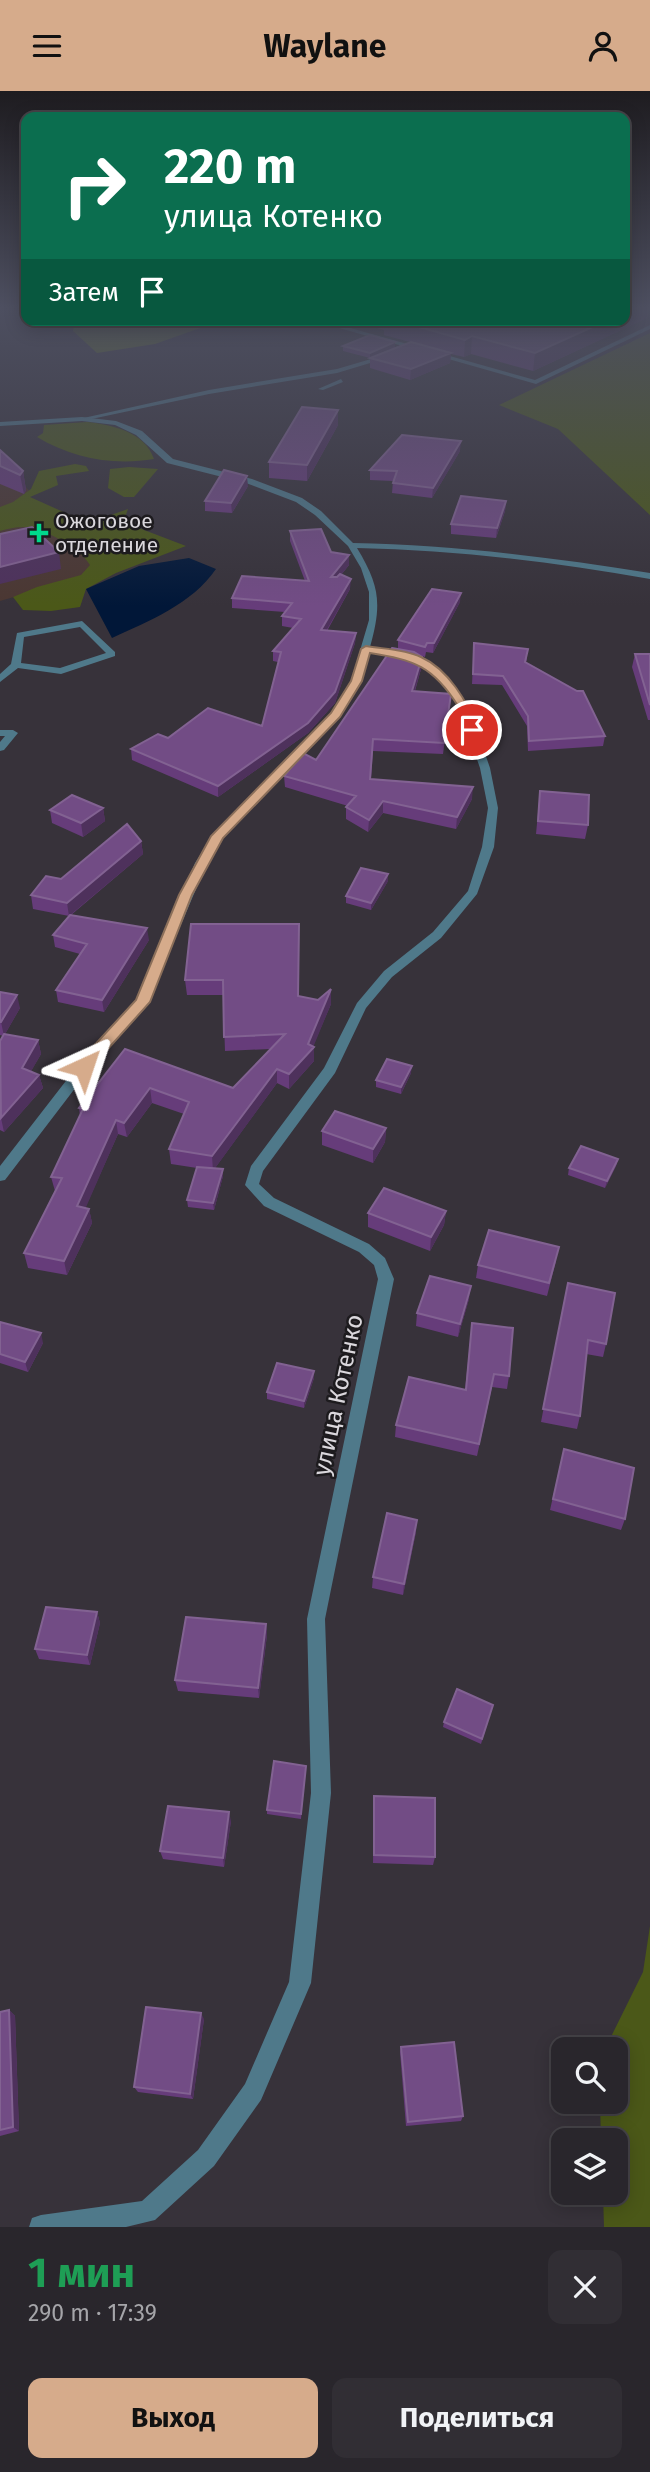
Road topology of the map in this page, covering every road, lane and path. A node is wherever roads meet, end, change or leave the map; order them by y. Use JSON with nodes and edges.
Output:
{"nodes":[{"id":1,"x":141,"y":407,"type":"edge"},
{"id":2,"x":82,"y":419,"type":"junction"},
{"id":3,"x":0,"y":424,"type":"edge"},
{"id":4,"x":351,"y":545,"type":"junction"},
{"id":5,"x":650,"y":576,"type":"edge"},
{"id":6,"x":366,"y":649,"type":"junction"},
{"id":7,"x":16,"y":665,"type":"junction"},
{"id":8,"x":0,"y":679,"type":"edge"},
{"id":9,"x":0,"y":733,"type":"edge"},
{"id":10,"x":0,"y":748,"type":"edge"},
{"id":11,"x":0,"y":1177,"type":"edge"},
{"id":12,"x":41,"y":2227,"type":"edge"}],
"edges":[{"from":1,"to":2,"type":"street"},
{"from":2,"to":3,"type":"street"},
{"from":2,"to":4,"type":"street"},
{"from":4,"to":5,"type":"street"},
{"from":4,"to":6,"type":"street"},
{"from":6,"to":11,"type":"street"},
{"from":6,"to":12,"type":"street","name":"улица Котенко"},
{"from":7,"to":7,"type":"street"},
{"from":7,"to":8,"type":"street"},
{"from":9,"to":10,"type":"street"}]}
